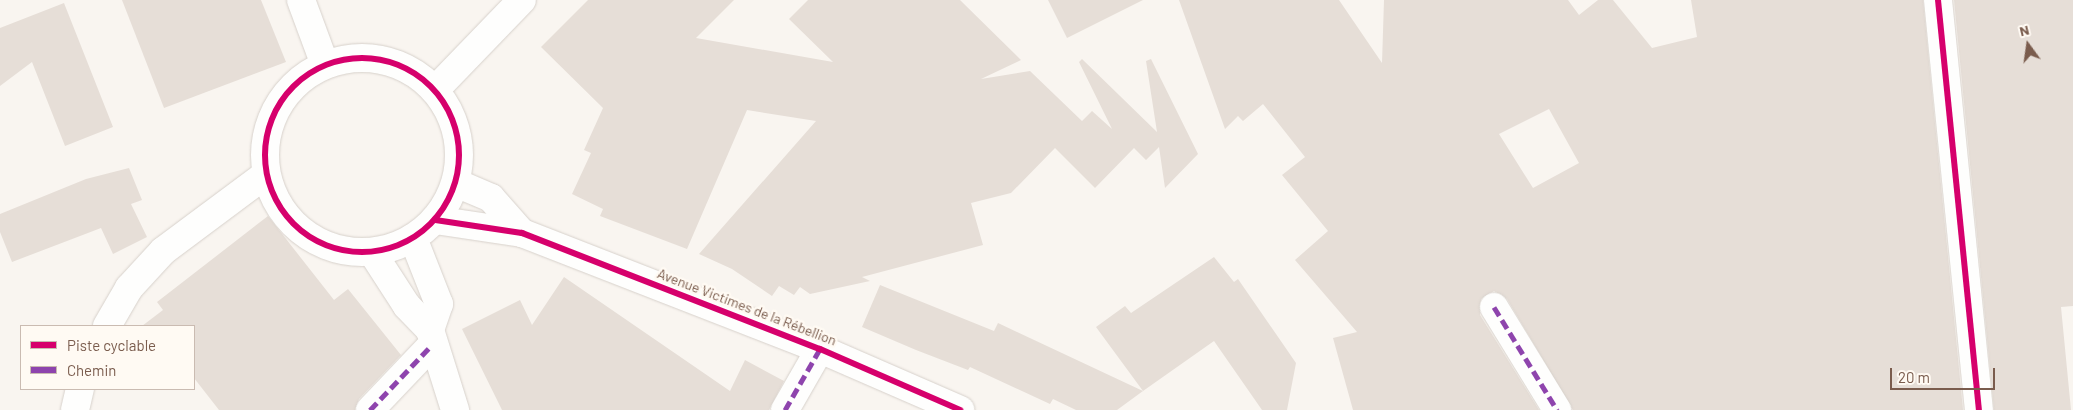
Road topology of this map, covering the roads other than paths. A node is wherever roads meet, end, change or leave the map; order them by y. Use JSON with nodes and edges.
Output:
{"nodes":[{"id":1,"x":301,"y":0,"type":"edge"},
{"id":2,"x":522,"y":0,"type":"edge"},
{"id":3,"x":1938,"y":0,"type":"edge"},
{"id":4,"x":325,"y":65,"type":"junction"},
{"id":5,"x":435,"y":90,"type":"junction"},
{"id":6,"x":265,"y":175,"type":"junction"},
{"id":7,"x":456,"y":183,"type":"junction"},
{"id":8,"x":435,"y":220,"type":"junction"},
{"id":9,"x":522,"y":233,"type":"junction"},
{"id":10,"x":413,"y":238,"type":"junction"},
{"id":11,"x":372,"y":252,"type":"junction"},
{"id":12,"x":1494,"y":307,"type":"dead end"},
{"id":13,"x":108,"y":325,"type":"edge"},
{"id":14,"x":431,"y":337,"type":"junction"},
{"id":15,"x":820,"y":348,"type":"junction"},
{"id":16,"x":80,"y":390,"type":"edge"},
{"id":17,"x":75,"y":410,"type":"edge"},
{"id":18,"x":370,"y":410,"type":"edge"},
{"id":19,"x":455,"y":410,"type":"edge"},
{"id":20,"x":785,"y":410,"type":"edge"},
{"id":21,"x":960,"y":410,"type":"edge"},
{"id":22,"x":1557,"y":410,"type":"edge"},
{"id":23,"x":1979,"y":410,"type":"edge"}],
"edges":[{"from":1,"to":4,"type":"street"},
{"from":2,"to":5,"type":"street"},
{"from":3,"to":23,"type":"street"},
{"from":4,"to":5,"type":"street"},
{"from":4,"to":6,"type":"street"},
{"from":5,"to":7,"type":"street"},
{"from":6,"to":11,"type":"street"},
{"from":6,"to":13,"type":"street"},
{"from":7,"to":8,"type":"street"},
{"from":7,"to":9,"type":"street"},
{"from":8,"to":9,"type":"street","name":"Avenue Victimes de la Rébellion"},
{"from":8,"to":10,"type":"street"},
{"from":9,"to":15,"type":"street","name":"Avenue Victimes de la Rébellion"},
{"from":10,"to":11,"type":"street"},
{"from":10,"to":14,"type":"street"},
{"from":11,"to":14,"type":"street"},
{"from":12,"to":22,"type":"street"},
{"from":14,"to":18,"type":"street"},
{"from":14,"to":19,"type":"street"},
{"from":15,"to":20,"type":"street"},
{"from":15,"to":21,"type":"street","name":"Avenue Victimes de la Rébellion"},
{"from":16,"to":17,"type":"street"}]}
